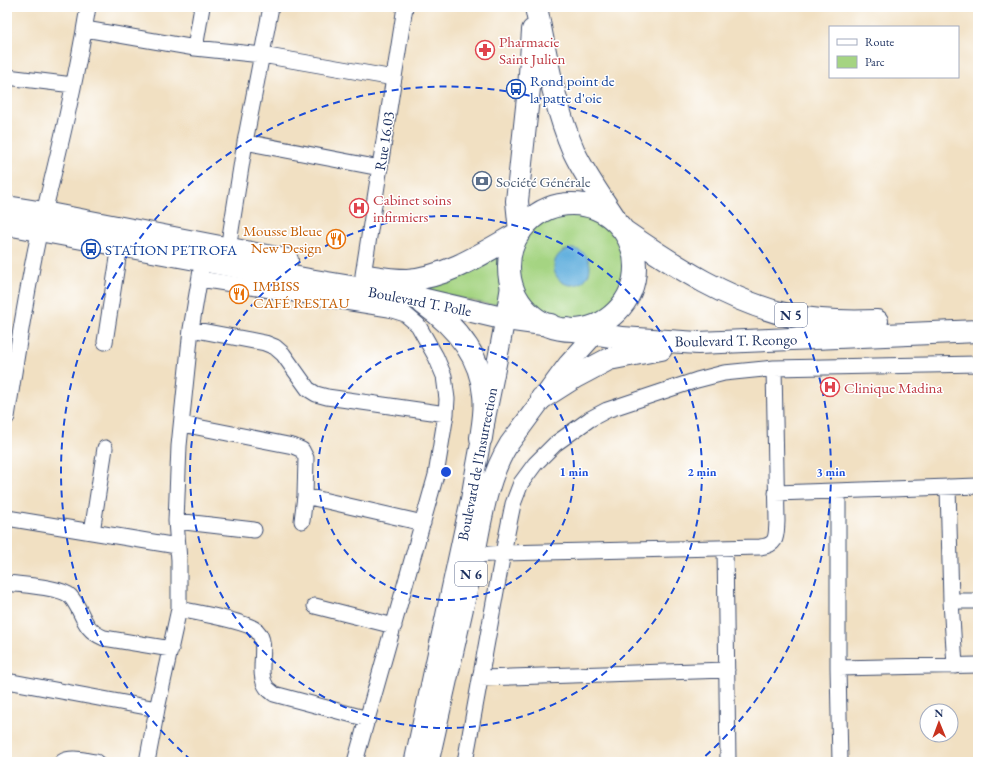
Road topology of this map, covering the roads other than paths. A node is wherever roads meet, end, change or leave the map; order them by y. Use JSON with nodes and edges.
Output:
{"nodes":[{"id":1,"x":88,"y":7,"type":"edge"},
{"id":2,"x":202,"y":7,"type":"edge"},
{"id":3,"x":271,"y":7,"type":"edge"},
{"id":4,"x":405,"y":7,"type":"edge"},
{"id":5,"x":536,"y":7,"type":"edge"},
{"id":6,"x":85,"y":29,"type":"junction"},
{"id":7,"x":196,"y":48,"type":"junction"},
{"id":8,"x":262,"y":55,"type":"junction"},
{"id":9,"x":7,"y":77,"type":"edge"},
{"id":10,"x":394,"y":78,"type":"junction"},
{"id":11,"x":73,"y":85,"type":"junction"},
{"id":12,"x":245,"y":142,"type":"junction"},
{"id":13,"x":380,"y":168,"type":"junction"},
{"id":14,"x":7,"y":207,"type":"edge"},
{"id":15,"x":42,"y":222,"type":"junction"},
{"id":16,"x":7,"y":224,"type":"edge"},
{"id":17,"x":622,"y":228,"type":"junction"},
{"id":18,"x":520,"y":232,"type":"junction"},
{"id":19,"x":120,"y":245,"type":"junction"},
{"id":20,"x":228,"y":249,"type":"junction"},
{"id":21,"x":201,"y":270,"type":"junction"},
{"id":22,"x":363,"y":275,"type":"junction"},
{"id":23,"x":511,"y":282,"type":"junction"},
{"id":24,"x":417,"y":298,"type":"junction"},
{"id":25,"x":614,"y":313,"type":"junction"},
{"id":26,"x":978,"y":318,"type":"edge"},
{"id":27,"x":506,"y":319,"type":"junction"},
{"id":28,"x":558,"y":327,"type":"junction"},
{"id":29,"x":192,"y":329,"type":"junction"},
{"id":30,"x":978,"y":332,"type":"edge"},
{"id":31,"x":596,"y":335,"type":"junction"},
{"id":32,"x":622,"y":338,"type":"junction"},
{"id":33,"x":105,"y":342,"type":"dead end"},
{"id":34,"x":698,"y":343,"type":"junction"},
{"id":35,"x":12,"y":344,"type":"edge"},
{"id":36,"x":609,"y":359,"type":"junction"},
{"id":37,"x":978,"y":364,"type":"edge"},
{"id":38,"x":774,"y":368,"type":"junction"},
{"id":39,"x":542,"y":398,"type":"junction"},
{"id":40,"x":446,"y":414,"type":"junction"},
{"id":41,"x":7,"y":417,"type":"edge"},
{"id":42,"x":182,"y":424,"type":"junction"},
{"id":43,"x":482,"y":438,"type":"junction"},
{"id":44,"x":105,"y":448,"type":"dead end"},
{"id":45,"x":978,"y":486,"type":"edge"},
{"id":46,"x":948,"y":487,"type":"junction"},
{"id":47,"x":838,"y":491,"type":"junction"},
{"id":48,"x":776,"y":493,"type":"junction"},
{"id":49,"x":305,"y":496,"type":"junction"},
{"id":50,"x":7,"y":518,"type":"edge"},
{"id":51,"x":176,"y":521,"type":"junction"},
{"id":52,"x":302,"y":521,"type":"dead end"},
{"id":53,"x":423,"y":523,"type":"junction"},
{"id":54,"x":254,"y":530,"type":"dead end"},
{"id":55,"x":92,"y":532,"type":"junction"},
{"id":56,"x":177,"y":546,"type":"junction"},
{"id":57,"x":725,"y":548,"type":"junction"},
{"id":58,"x":503,"y":553,"type":"junction"},
{"id":59,"x":467,"y":556,"type":"junction"},
{"id":60,"x":7,"y":583,"type":"edge"},
{"id":61,"x":951,"y":601,"type":"junction"},
{"id":62,"x":978,"y":601,"type":"edge"},
{"id":63,"x":315,"y":606,"type":"dead end"},
{"id":64,"x":180,"y":609,"type":"junction"},
{"id":65,"x":394,"y":626,"type":"junction"},
{"id":66,"x":171,"y":649,"type":"junction"},
{"id":67,"x":978,"y":665,"type":"edge"},
{"id":68,"x":955,"y":666,"type":"junction"},
{"id":69,"x":838,"y":668,"type":"junction"},
{"id":70,"x":727,"y":670,"type":"junction"},
{"id":71,"x":481,"y":678,"type":"junction"},
{"id":72,"x":7,"y":681,"type":"edge"},
{"id":73,"x":157,"y":709,"type":"junction"},
{"id":74,"x":368,"y":719,"type":"junction"},
{"id":75,"x":62,"y":762,"type":"edge"},
{"id":76,"x":96,"y":762,"type":"edge"},
{"id":77,"x":146,"y":762,"type":"edge"},
{"id":78,"x":355,"y":762,"type":"edge"},
{"id":79,"x":414,"y":762,"type":"edge"},
{"id":80,"x":429,"y":762,"type":"edge"},
{"id":81,"x":465,"y":762,"type":"edge"},
{"id":82,"x":728,"y":762,"type":"edge"},
{"id":83,"x":840,"y":762,"type":"edge"}],
"edges":[{"from":1,"to":6,"type":"street"},
{"from":2,"to":7,"type":"street"},
{"from":3,"to":8,"type":"street"},
{"from":4,"to":10,"type":"street","name":"Rue 16.03"},
{"from":5,"to":17,"type":"highway","number":"N 5"},
{"from":5,"to":18,"type":"highway","number":"N 5"},
{"from":6,"to":7,"type":"street"},
{"from":6,"to":11,"type":"street"},
{"from":7,"to":8,"type":"street"},
{"from":8,"to":10,"type":"street"},
{"from":8,"to":12,"type":"street"},
{"from":9,"to":11,"type":"street"},
{"from":10,"to":13,"type":"street","name":"Rue 16.03"},
{"from":11,"to":15,"type":"street"},
{"from":12,"to":13,"type":"street"},
{"from":12,"to":20,"type":"street"},
{"from":13,"to":22,"type":"street","name":"Rue 16.03"},
{"from":14,"to":15,"type":"highway","name":"Boulevard T. Polle"},
{"from":15,"to":16,"type":"highway","name":"Boulevard T. Polle"},
{"from":15,"to":19,"type":"highway","name":"Boulevard T. Polle"},
{"from":15,"to":20,"type":"highway","name":"Boulevard T. Polle"},
{"from":15,"to":35,"type":"street"},
{"from":17,"to":18,"type":"highway","number":"N 5"},
{"from":17,"to":25,"type":"highway","number":"N 5"},
{"from":17,"to":26,"type":"highway","number":"N 5"},
{"from":18,"to":22,"type":"highway","name":"Boulevard T. Polle"},
{"from":18,"to":23,"type":"highway","number":"N 5"},
{"from":19,"to":21,"type":"highway","name":"Boulevard T. Polle"},
{"from":19,"to":33,"type":"street"},
{"from":20,"to":22,"type":"highway","name":"Boulevard T. Polle"},
{"from":21,"to":24,"type":"highway","name":"Boulevard T. Polle"},
{"from":21,"to":29,"type":"street"},
{"from":21,"to":40,"type":"street"},
{"from":23,"to":27,"type":"main road","name":"Boulevard de l'Insurrection","number":"N 6"},
{"from":23,"to":28,"type":"highway","number":"N 5"},
{"from":24,"to":27,"type":"highway","name":"Boulevard T. Polle"},
{"from":24,"to":43,"type":"highway","number":"N 6"},
{"from":25,"to":28,"type":"highway","number":"N 5"},
{"from":25,"to":31,"type":"main road","name":"Boulevard de l'Insurrection","number":"N 6"},
{"from":27,"to":28,"type":"highway","name":"Boulevard T. Polle"},
{"from":27,"to":43,"type":"main road","name":"Boulevard de l'Insurrection","number":"N 6"},
{"from":28,"to":31,"type":"highway","name":"Boulevard T. Reongo","number":"N 5"},
{"from":29,"to":40,"type":"street"},
{"from":29,"to":42,"type":"street"},
{"from":30,"to":34,"type":"highway","name":"Boulevard T. Reongo","number":"N 5"},
{"from":31,"to":32,"type":"highway","name":"Boulevard T. Reongo","number":"N 5"},
{"from":31,"to":39,"type":"main road","name":"Boulevard de l'Insurrection","number":"N 6"},
{"from":32,"to":34,"type":"highway","name":"Boulevard T. Reongo","number":"N 5"},
{"from":32,"to":36,"type":"highway"},
{"from":34,"to":36,"type":"highway","number":"N 5"},
{"from":35,"to":41,"type":"street"},
{"from":36,"to":39,"type":"highway","number":"N 5"},
{"from":37,"to":38,"type":"street"},
{"from":38,"to":48,"type":"street"},
{"from":38,"to":58,"type":"street"},
{"from":39,"to":59,"type":"main road","name":"Boulevard de l'Insurrection","number":"N 6"},
{"from":40,"to":53,"type":"street"},
{"from":42,"to":49,"type":"street"},
{"from":42,"to":51,"type":"street"},
{"from":43,"to":59,"type":"main road","name":"Boulevard de l'Insurrection","number":"N 6"},
{"from":44,"to":55,"type":"street"},
{"from":45,"to":46,"type":"street"},
{"from":46,"to":47,"type":"street"},
{"from":46,"to":61,"type":"street"},
{"from":47,"to":48,"type":"street"},
{"from":47,"to":69,"type":"street"},
{"from":48,"to":57,"type":"street"},
{"from":49,"to":52,"type":"street"},
{"from":49,"to":53,"type":"street"},
{"from":50,"to":55,"type":"street"},
{"from":51,"to":54,"type":"street"},
{"from":51,"to":56,"type":"street"},
{"from":53,"to":65,"type":"street"},
{"from":55,"to":56,"type":"street"},
{"from":56,"to":64,"type":"street"},
{"from":57,"to":58,"type":"street"},
{"from":57,"to":70,"type":"street"},
{"from":58,"to":59,"type":"street"},
{"from":58,"to":71,"type":"street"},
{"from":59,"to":79,"type":"main road","name":"Boulevard de l'Insurrection","number":"N 6"},
{"from":59,"to":80,"type":"main road","name":"Boulevard de l'Insurrection","number":"N 6"},
{"from":60,"to":66,"type":"street"},
{"from":61,"to":62,"type":"street"},
{"from":61,"to":68,"type":"street"},
{"from":63,"to":65,"type":"street"},
{"from":64,"to":66,"type":"street"},
{"from":64,"to":74,"type":"street"},
{"from":65,"to":74,"type":"street"},
{"from":66,"to":73,"type":"street"},
{"from":67,"to":68,"type":"street"},
{"from":68,"to":69,"type":"street"},
{"from":69,"to":83,"type":"street"},
{"from":70,"to":71,"type":"street"},
{"from":70,"to":82,"type":"street"},
{"from":71,"to":81,"type":"street"},
{"from":72,"to":73,"type":"street"},
{"from":73,"to":77,"type":"street"},
{"from":74,"to":78,"type":"street"},
{"from":75,"to":76,"type":"street"}]}
